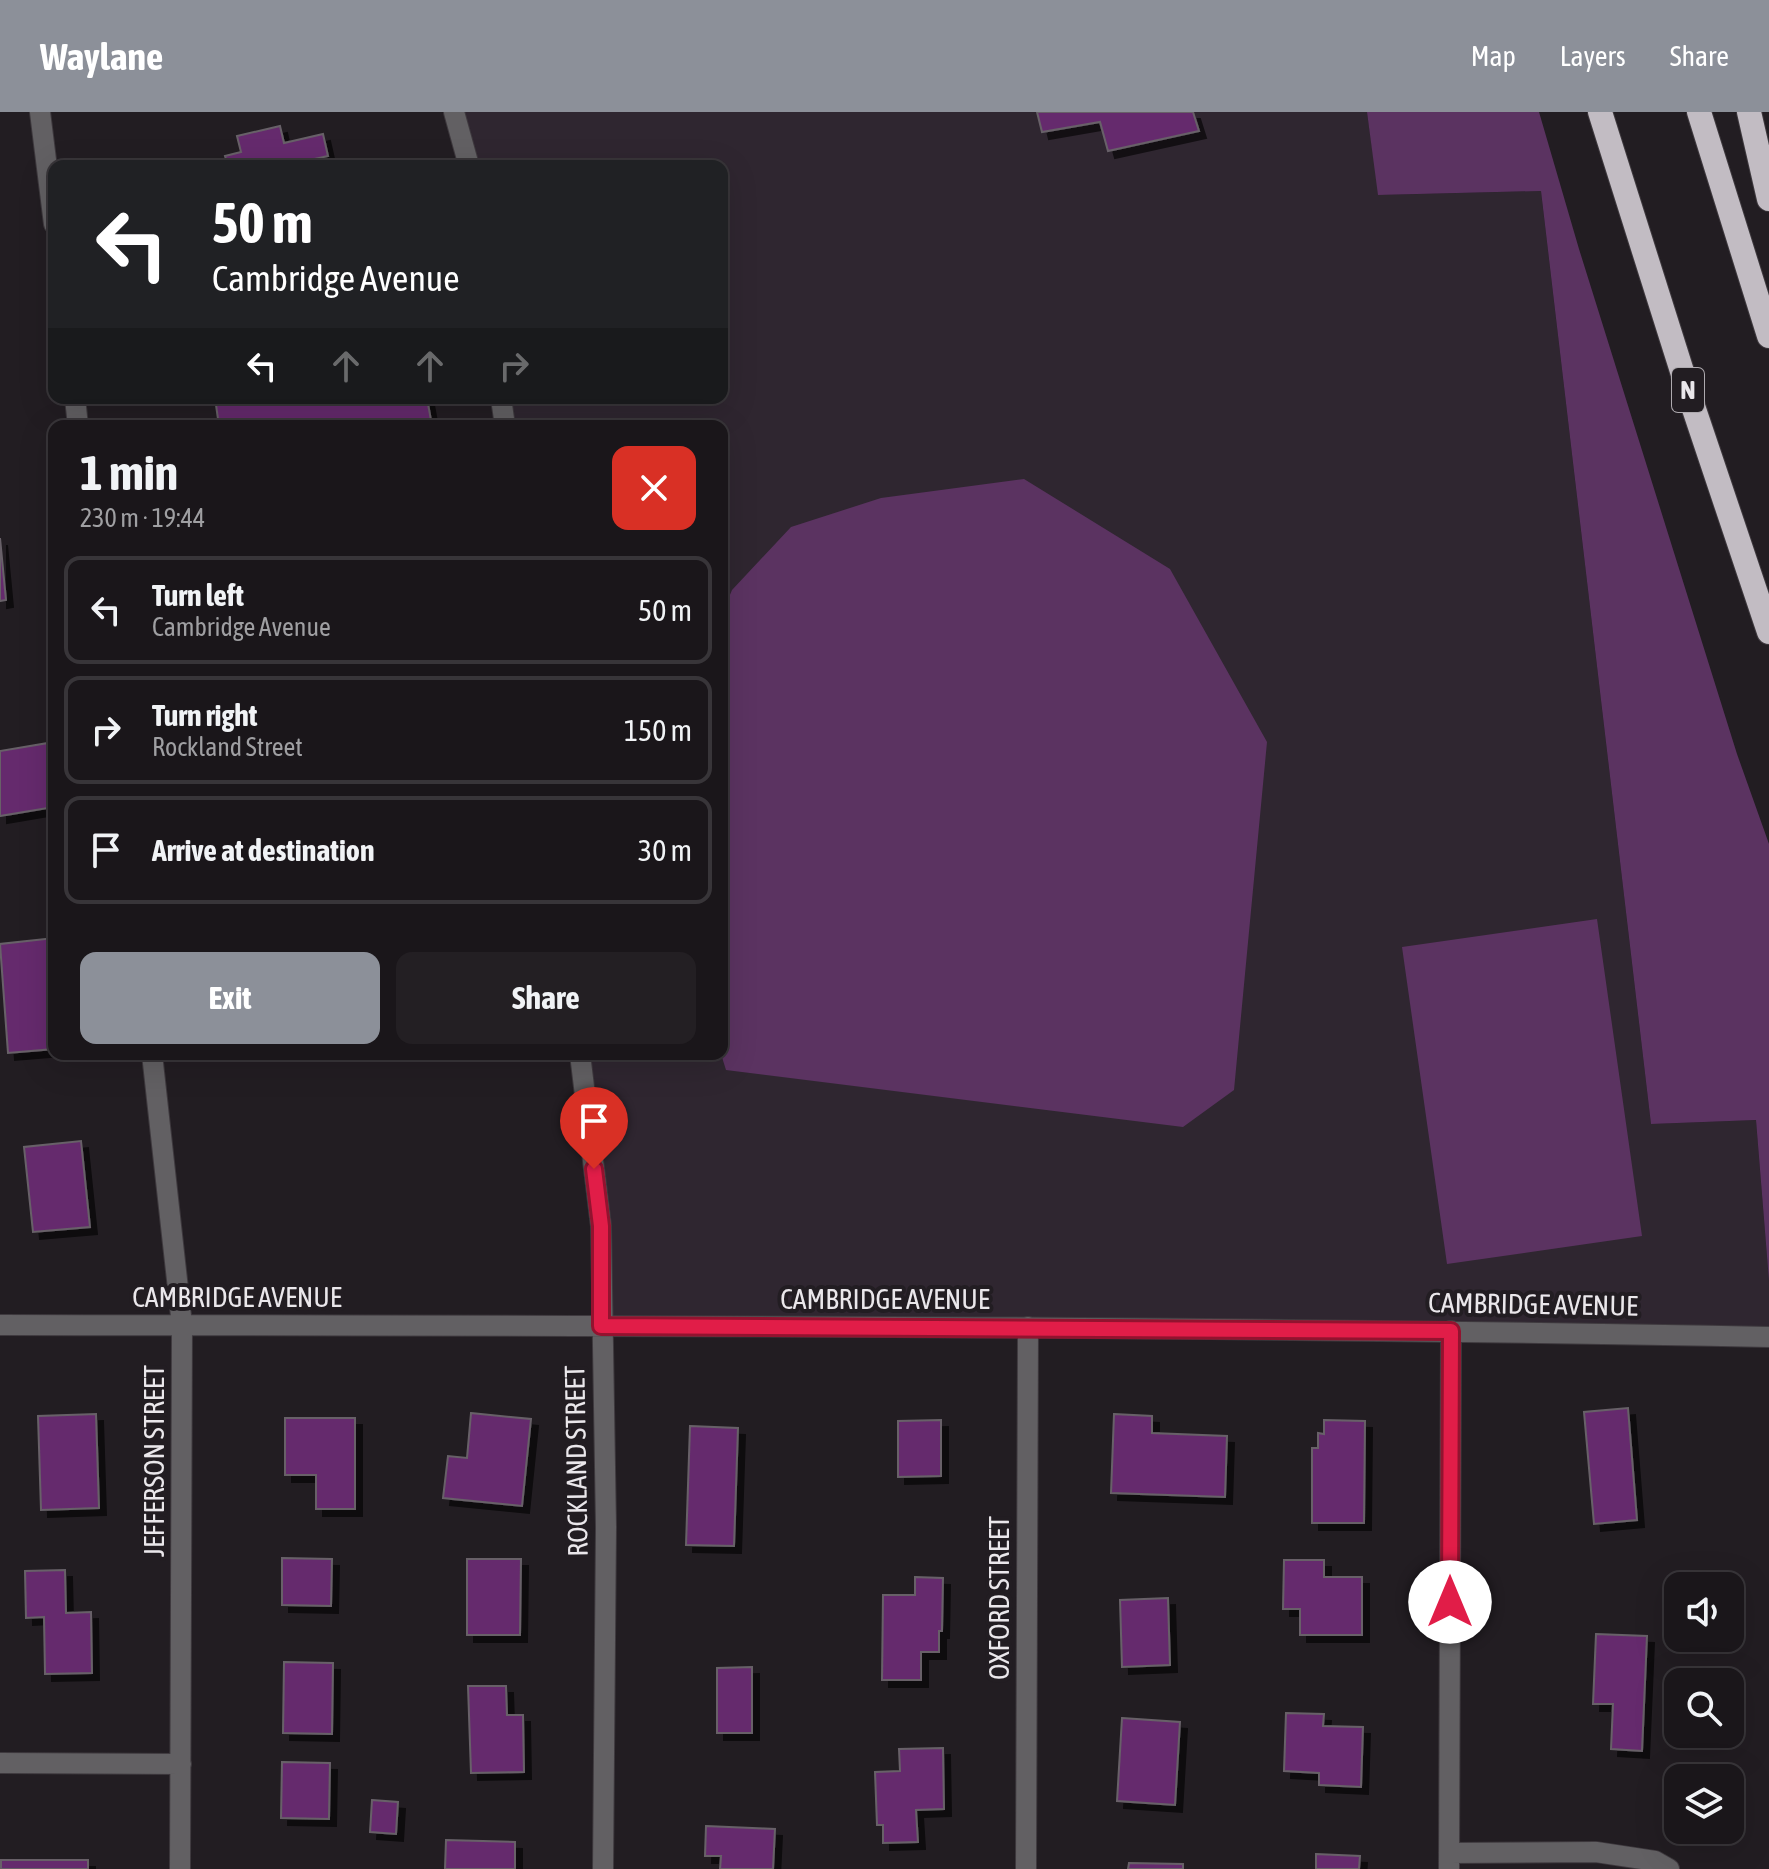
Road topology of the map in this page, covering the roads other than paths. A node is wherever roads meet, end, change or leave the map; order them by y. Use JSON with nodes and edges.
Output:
{"nodes":[{"id":1,"x":40,"y":112,"type":"edge"},
{"id":2,"x":454,"y":112,"type":"edge"},
{"id":3,"x":1597,"y":112,"type":"edge"},
{"id":4,"x":1699,"y":112,"type":"edge"},
{"id":5,"x":1749,"y":112,"type":"edge"},
{"id":6,"x":467,"y":160,"type":"edge"},
{"id":7,"x":48,"y":176,"type":"edge"},
{"id":8,"x":1769,"y":199,"type":"edge"},
{"id":9,"x":1769,"y":336,"type":"edge"},
{"id":10,"x":1769,"y":632,"type":"edge"},
{"id":11,"x":153,"y":1060,"type":"edge"},
{"id":12,"x":581,"y":1060,"type":"edge"},
{"id":13,"x":0,"y":1325,"type":"edge"},
{"id":14,"x":182,"y":1325,"type":"junction"},
{"id":15,"x":601,"y":1326,"type":"junction"},
{"id":16,"x":1028,"y":1327,"type":"junction"},
{"id":17,"x":1451,"y":1331,"type":"junction"},
{"id":18,"x":1769,"y":1337,"type":"edge"},
{"id":19,"x":0,"y":1763,"type":"edge"},
{"id":20,"x":181,"y":1764,"type":"junction"},
{"id":21,"x":1449,"y":1861,"type":"edge"},
{"id":22,"x":180,"y":1869,"type":"edge"},
{"id":23,"x":603,"y":1869,"type":"edge"},
{"id":24,"x":1026,"y":1869,"type":"edge"},
{"id":25,"x":1669,"y":1869,"type":"edge"}],
"edges":[{"from":1,"to":7,"type":"street"},
{"from":2,"to":6,"type":"street"},
{"from":3,"to":10,"type":"highway","number":"N"},
{"from":4,"to":9,"type":"highway"},
{"from":5,"to":8,"type":"highway"},
{"from":11,"to":14,"type":"street","name":"JEFFERSON STREET"},
{"from":12,"to":15,"type":"street","name":"ROCKLAND STREET"},
{"from":13,"to":14,"type":"street","name":"CAMBRIDGE AVENUE"},
{"from":14,"to":15,"type":"street","name":"CAMBRIDGE AVENUE"},
{"from":14,"to":20,"type":"street","name":"JEFFERSON STREET"},
{"from":15,"to":16,"type":"street","name":"CAMBRIDGE AVENUE"},
{"from":15,"to":23,"type":"street","name":"ROCKLAND STREET"},
{"from":16,"to":17,"type":"street","name":"CAMBRIDGE AVENUE"},
{"from":16,"to":24,"type":"street","name":"OXFORD STREET"},
{"from":17,"to":18,"type":"street","name":"CAMBRIDGE AVENUE"},
{"from":17,"to":21,"type":"street"},
{"from":19,"to":20,"type":"street"},
{"from":20,"to":22,"type":"street","name":"JEFFERSON STREET"},
{"from":21,"to":25,"type":"street"}]}
